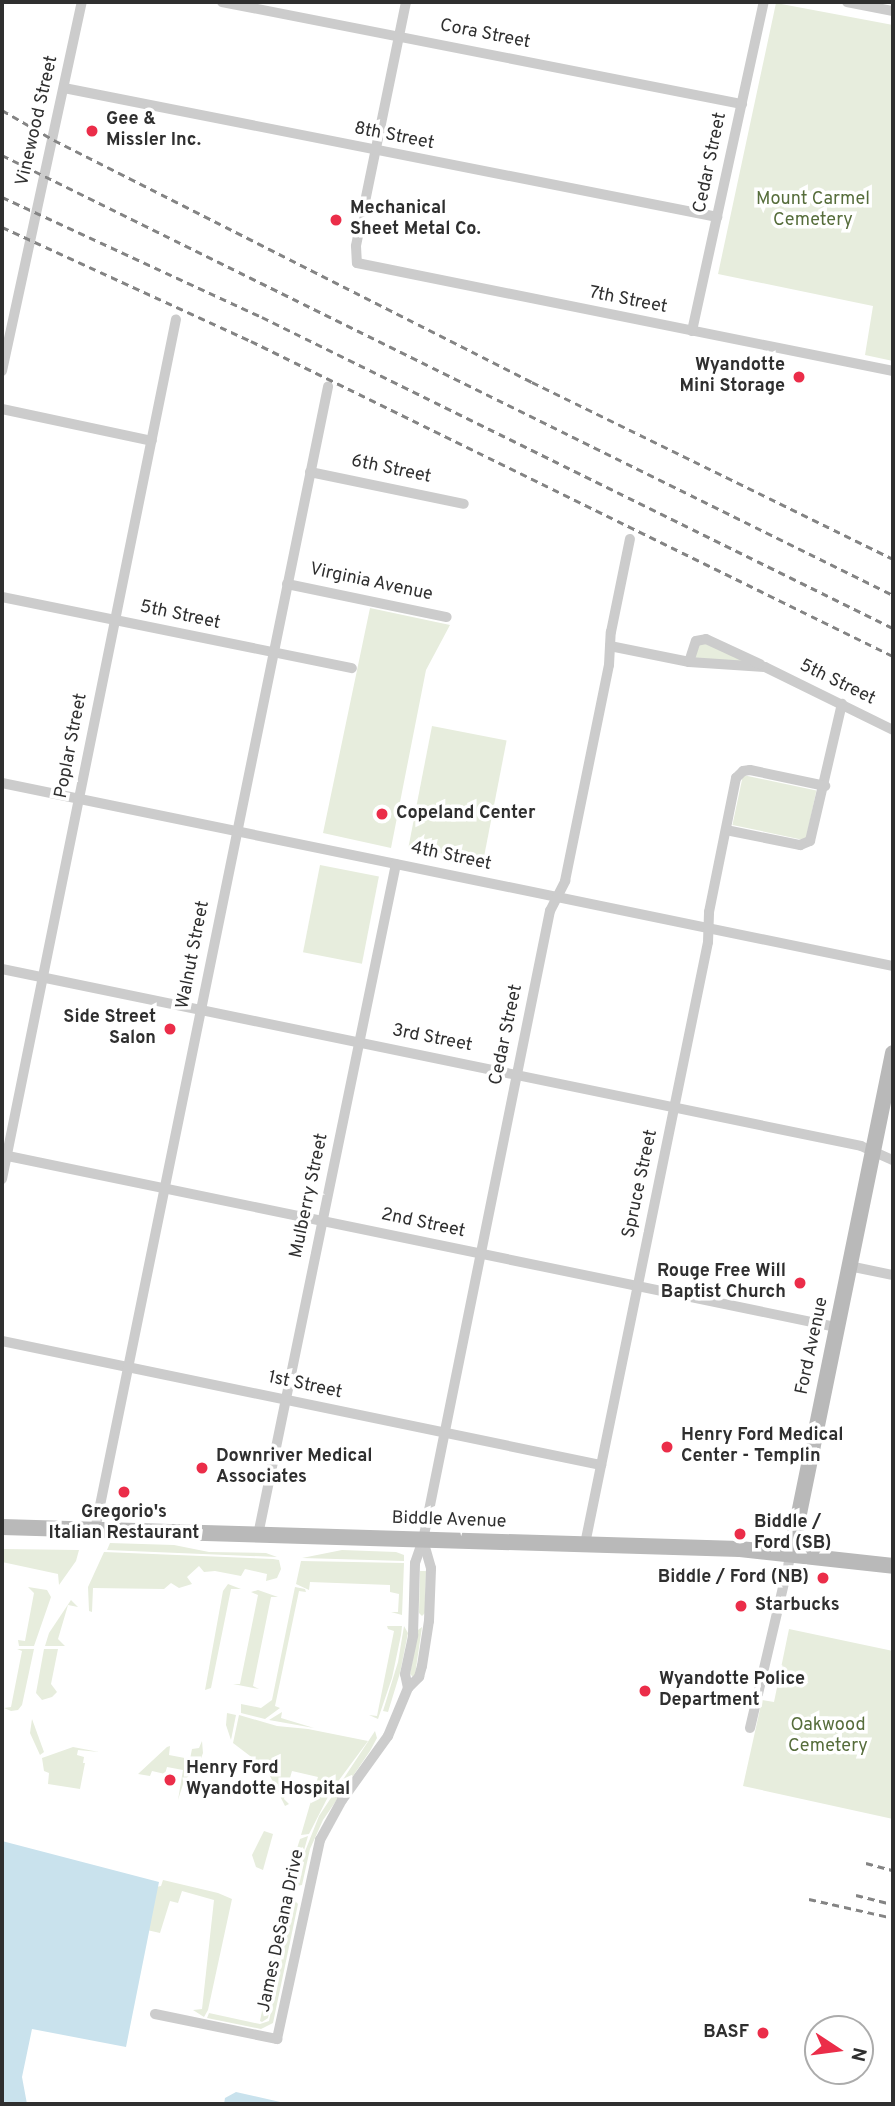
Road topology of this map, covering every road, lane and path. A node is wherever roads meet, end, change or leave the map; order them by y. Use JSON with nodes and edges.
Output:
{"nodes":[{"id":1,"x":82,"y":2,"type":"edge"},
{"id":2,"x":222,"y":2,"type":"edge"},
{"id":3,"x":407,"y":2,"type":"edge"},
{"id":4,"x":764,"y":2,"type":"edge"},
{"id":5,"x":847,"y":2,"type":"edge"},
{"id":6,"x":893,"y":11,"type":"edge"},
{"id":7,"x":399,"y":36,"type":"junction"},
{"id":8,"x":64,"y":88,"type":"junction"},
{"id":9,"x":742,"y":104,"type":"junction"},
{"id":10,"x":377,"y":151,"type":"junction"},
{"id":11,"x":717,"y":218,"type":"junction"},
{"id":12,"x":176,"y":319,"type":"dead end"},
{"id":13,"x":692,"y":331,"type":"junction"},
{"id":14,"x":2,"y":371,"type":"edge"},
{"id":15,"x":893,"y":372,"type":"edge"},
{"id":16,"x":328,"y":387,"type":"dead end"},
{"id":17,"x":2,"y":409,"type":"edge"},
{"id":18,"x":152,"y":441,"type":"junction"},
{"id":19,"x":310,"y":472,"type":"junction"},
{"id":20,"x":464,"y":504,"type":"dead end"},
{"id":21,"x":630,"y":539,"type":"dead end"},
{"id":22,"x":287,"y":584,"type":"junction"},
{"id":23,"x":2,"y":597,"type":"edge"},
{"id":24,"x":447,"y":617,"type":"dead end"},
{"id":25,"x":116,"y":620,"type":"junction"},
{"id":26,"x":610,"y":646,"type":"junction"},
{"id":27,"x":273,"y":653,"type":"junction"},
{"id":28,"x":689,"y":662,"type":"junction"},
{"id":29,"x":765,"y":667,"type":"junction"},
{"id":30,"x":352,"y":668,"type":"dead end"},
{"id":31,"x":842,"y":704,"type":"junction"},
{"id":32,"x":893,"y":730,"type":"edge"},
{"id":33,"x":2,"y":783,"type":"edge"},
{"id":34,"x":825,"y":786,"type":"junction"},
{"id":35,"x":79,"y":799,"type":"junction"},
{"id":36,"x":726,"y":830,"type":"junction"},
{"id":37,"x":237,"y":831,"type":"junction"},
{"id":38,"x":396,"y":864,"type":"junction"},
{"id":39,"x":558,"y":897,"type":"junction"},
{"id":40,"x":709,"y":928,"type":"junction"},
{"id":41,"x":893,"y":966,"type":"edge"},
{"id":42,"x":2,"y":969,"type":"edge"},
{"id":43,"x":43,"y":977,"type":"junction"},
{"id":44,"x":201,"y":1010,"type":"junction"},
{"id":45,"x":359,"y":1043,"type":"junction"},
{"id":46,"x":893,"y":1053,"type":"edge"},
{"id":47,"x":517,"y":1074,"type":"junction"},
{"id":48,"x":674,"y":1108,"type":"junction"},
{"id":49,"x":873,"y":1152,"type":"junction"},
{"id":50,"x":4,"y":1156,"type":"edge"},
{"id":51,"x":893,"y":1160,"type":"edge"},
{"id":52,"x":2,"y":1179,"type":"edge"},
{"id":53,"x":164,"y":1189,"type":"junction"},
{"id":54,"x":323,"y":1221,"type":"junction"},
{"id":55,"x":480,"y":1253,"type":"junction"},
{"id":56,"x":849,"y":1266,"type":"junction"},
{"id":57,"x":893,"y":1275,"type":"edge"},
{"id":58,"x":638,"y":1286,"type":"junction"},
{"id":59,"x":836,"y":1327,"type":"junction"},
{"id":60,"x":2,"y":1341,"type":"edge"},
{"id":61,"x":128,"y":1367,"type":"junction"},
{"id":62,"x":286,"y":1399,"type":"junction"},
{"id":63,"x":444,"y":1432,"type":"junction"},
{"id":64,"x":601,"y":1465,"type":"junction"},
{"id":65,"x":2,"y":1527,"type":"edge"},
{"id":66,"x":95,"y":1530,"type":"junction"},
{"id":67,"x":258,"y":1535,"type":"junction"},
{"id":68,"x":423,"y":1540,"type":"junction"},
{"id":69,"x":585,"y":1544,"type":"junction"},
{"id":70,"x":791,"y":1553,"type":"junction"},
{"id":71,"x":893,"y":1566,"type":"edge"},
{"id":72,"x":750,"y":1728,"type":"dead end"},
{"id":73,"x":155,"y":2014,"type":"dead end"}],
"edges":[{"from":1,"to":8,"type":"street","name":"Vinewood Street"},
{"from":2,"to":7,"type":"street","name":"Cora Street"},
{"from":3,"to":7,"type":"street"},
{"from":4,"to":9,"type":"street","name":"Cedar Street"},
{"from":5,"to":6,"type":"street"},
{"from":7,"to":9,"type":"street","name":"Cora Street"},
{"from":7,"to":10,"type":"street"},
{"from":8,"to":10,"type":"street","name":"8th Street"},
{"from":8,"to":14,"type":"street","name":"Vinewood Street"},
{"from":9,"to":11,"type":"street","name":"Cedar Street"},
{"from":10,"to":11,"type":"street","name":"8th Street"},
{"from":10,"to":13,"type":"street","name":"7th Street"},
{"from":11,"to":13,"type":"street","name":"Cedar Street"},
{"from":12,"to":18,"type":"street","name":"Poplar Street"},
{"from":13,"to":15,"type":"street","name":"7th Street"},
{"from":16,"to":19,"type":"street","name":"Walnut Street"},
{"from":17,"to":18,"type":"street"},
{"from":18,"to":25,"type":"street","name":"Poplar Street"},
{"from":19,"to":20,"type":"street","name":"6th Street"},
{"from":19,"to":22,"type":"street","name":"Walnut Street"},
{"from":21,"to":26,"type":"street","name":"Cedar Street"},
{"from":22,"to":24,"type":"street","name":"Virginia Avenue"},
{"from":22,"to":27,"type":"street","name":"Walnut Street"},
{"from":23,"to":25,"type":"street","name":"5th Street"},
{"from":25,"to":27,"type":"street","name":"5th Street"},
{"from":25,"to":35,"type":"street","name":"Poplar Street"},
{"from":26,"to":28,"type":"street","name":"5th Street"},
{"from":26,"to":39,"type":"street","name":"Cedar Street"},
{"from":27,"to":30,"type":"street","name":"5th Street"},
{"from":27,"to":37,"type":"street","name":"Walnut Street"},
{"from":28,"to":29,"type":"street","name":"5th Street"},
{"from":28,"to":29,"type":"street","name":"5th Street"},
{"from":29,"to":31,"type":"street","name":"5th Street"},
{"from":31,"to":32,"type":"street","name":"5th Street"},
{"from":31,"to":34,"type":"street"},
{"from":33,"to":35,"type":"street","name":"4th Street"},
{"from":34,"to":36,"type":"street"},
{"from":34,"to":36,"type":"street","name":"Spruce Street"},
{"from":35,"to":37,"type":"street","name":"4th Street"},
{"from":35,"to":43,"type":"street","name":"Poplar Street"},
{"from":36,"to":40,"type":"street","name":"Spruce Street"},
{"from":37,"to":38,"type":"street","name":"4th Street"},
{"from":37,"to":44,"type":"street","name":"Walnut Street"},
{"from":38,"to":39,"type":"street","name":"4th Street"},
{"from":38,"to":45,"type":"street","name":"Mulberry Street"},
{"from":39,"to":40,"type":"street","name":"4th Street"},
{"from":39,"to":47,"type":"street","name":"Cedar Street"},
{"from":40,"to":41,"type":"street","name":"4th Street"},
{"from":40,"to":48,"type":"street","name":"Spruce Street"},
{"from":42,"to":43,"type":"street","name":"3rd Street"},
{"from":43,"to":44,"type":"street","name":"3rd Street"},
{"from":43,"to":50,"type":"street","name":"Poplar Street"},
{"from":44,"to":45,"type":"street","name":"3rd Street"},
{"from":44,"to":53,"type":"street","name":"Walnut Street"},
{"from":45,"to":47,"type":"street","name":"3rd Street"},
{"from":45,"to":54,"type":"street","name":"Mulberry Street"},
{"from":46,"to":49,"type":"main road","name":"Ford Avenue"},
{"from":47,"to":48,"type":"street","name":"3rd Street"},
{"from":47,"to":55,"type":"street","name":"Cedar Street"},
{"from":48,"to":49,"type":"street","name":"3rd Street"},
{"from":48,"to":58,"type":"street","name":"Spruce Street"},
{"from":49,"to":51,"type":"street","name":"3rd Street"},
{"from":49,"to":56,"type":"main road","name":"Ford Avenue"},
{"from":50,"to":52,"type":"street","name":"Poplar Street"},
{"from":50,"to":53,"type":"street","name":"2nd Street"},
{"from":53,"to":54,"type":"street","name":"2nd Street"},
{"from":53,"to":61,"type":"street","name":"Walnut Street"},
{"from":54,"to":55,"type":"street","name":"2nd Street"},
{"from":54,"to":62,"type":"street","name":"Mulberry Street"},
{"from":55,"to":58,"type":"street","name":"2nd Street"},
{"from":55,"to":63,"type":"street","name":"Cedar Street"},
{"from":56,"to":57,"type":"street"},
{"from":56,"to":59,"type":"main road","name":"Ford Avenue"},
{"from":58,"to":59,"type":"street","name":"2nd Street"},
{"from":58,"to":64,"type":"street","name":"Spruce Street"},
{"from":59,"to":70,"type":"main road","name":"Ford Avenue"},
{"from":60,"to":61,"type":"street","name":"1st Street"},
{"from":61,"to":62,"type":"street","name":"1st Street"},
{"from":61,"to":66,"type":"street","name":"Walnut Street"},
{"from":62,"to":63,"type":"street","name":"1st Street"},
{"from":62,"to":67,"type":"street","name":"Mulberry Street"},
{"from":63,"to":64,"type":"street","name":"1st Street"},
{"from":63,"to":68,"type":"street","name":"Cedar Street"},
{"from":64,"to":69,"type":"street","name":"Spruce Street"},
{"from":65,"to":66,"type":"main road","name":"Biddle Avenue"},
{"from":66,"to":67,"type":"main road","name":"Biddle Avenue"},
{"from":67,"to":68,"type":"main road","name":"Biddle Avenue"},
{"from":68,"to":69,"type":"main road","name":"Biddle Avenue"},
{"from":68,"to":73,"type":"street","name":"James DeSana Drive"},
{"from":69,"to":70,"type":"main road","name":"Biddle Avenue"},
{"from":70,"to":71,"type":"main road","name":"Biddle Avenue"},
{"from":70,"to":72,"type":"street","name":"Ford Avenue"}]}
